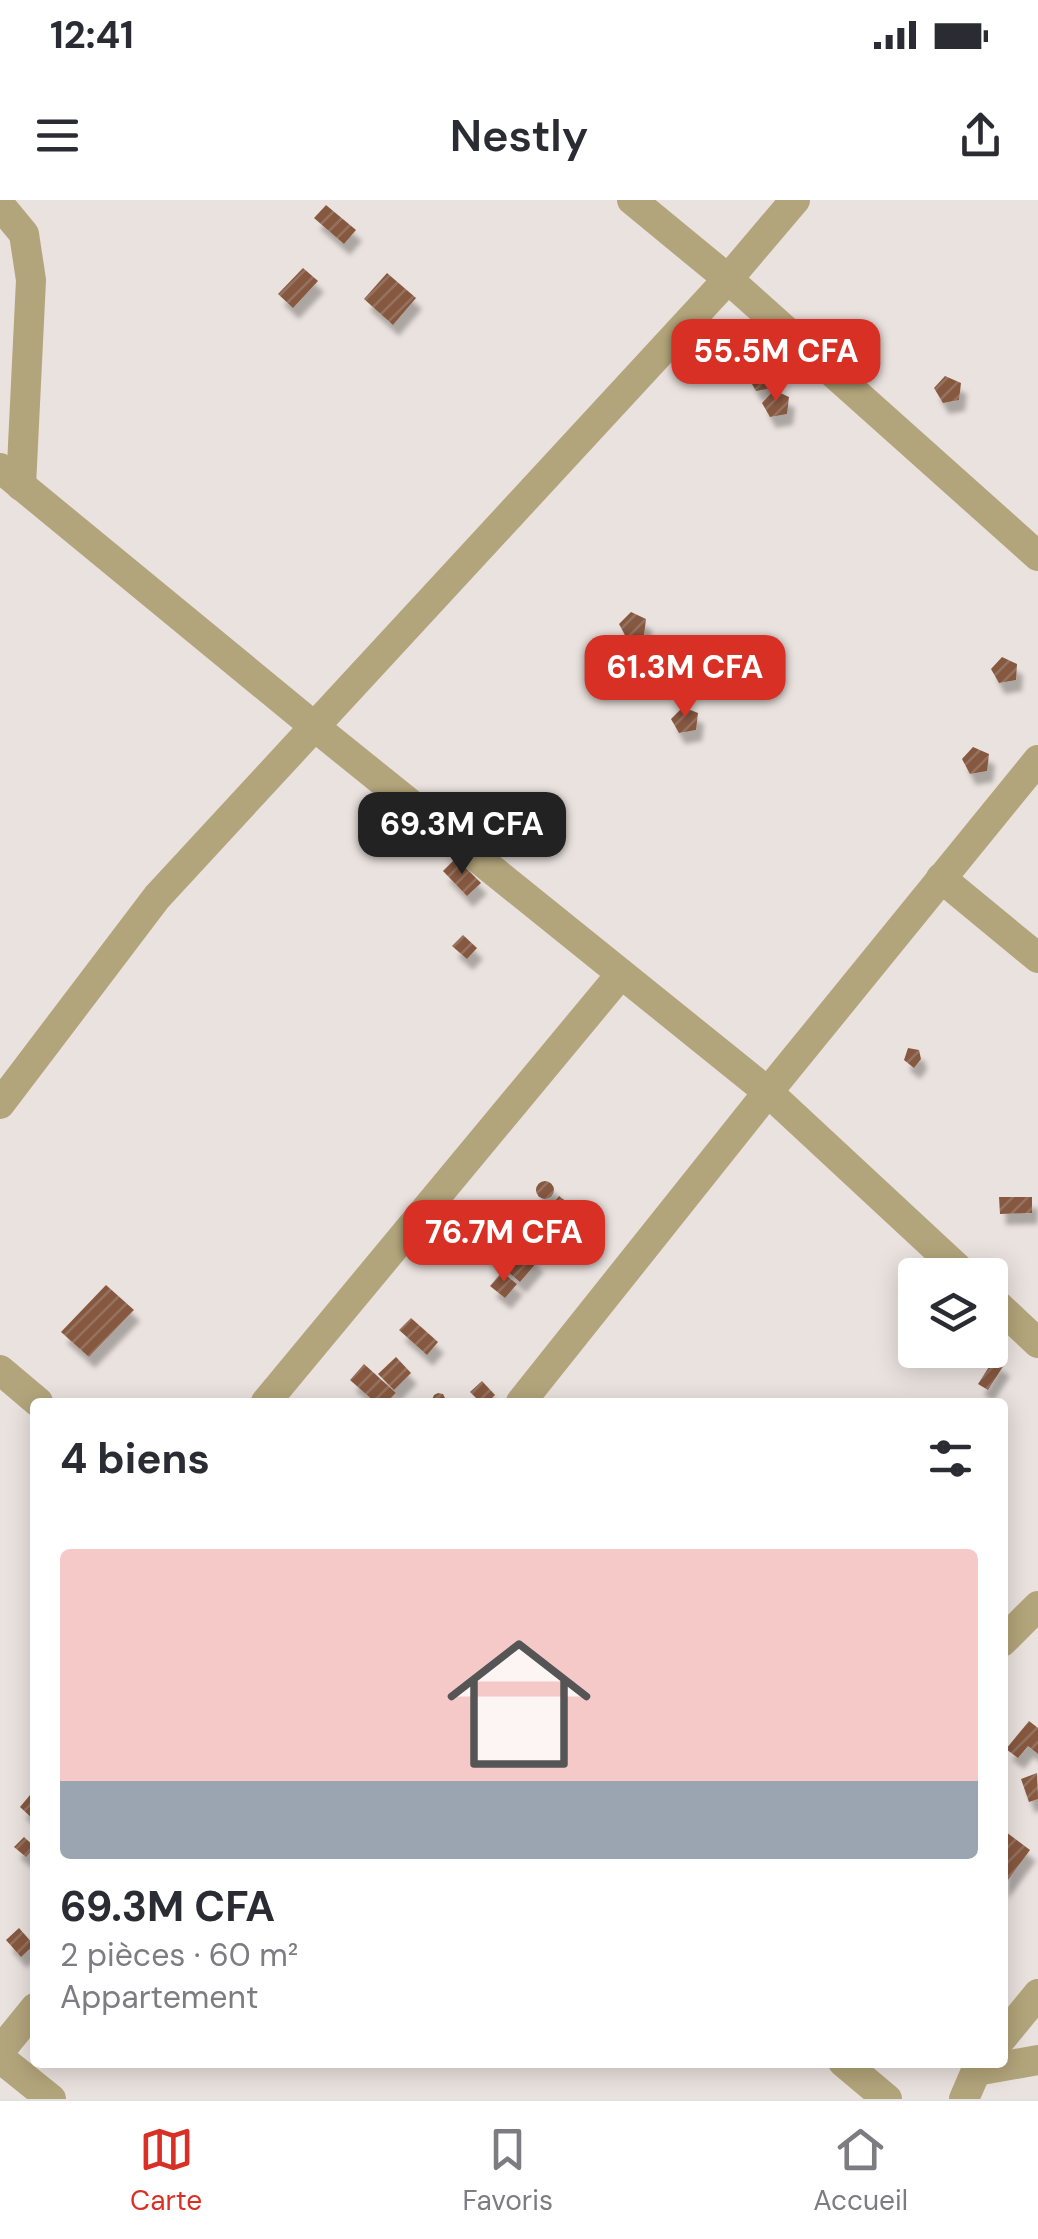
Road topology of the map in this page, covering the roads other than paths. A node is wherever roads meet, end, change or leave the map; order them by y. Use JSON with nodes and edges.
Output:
{"nodes":[{"id":1,"x":632,"y":200,"type":"edge"},
{"id":2,"x":795,"y":200,"type":"edge"},
{"id":3,"x":0,"y":204,"type":"edge"},
{"id":4,"x":728,"y":279,"type":"junction"},
{"id":5,"x":11,"y":477,"type":"edge"},
{"id":6,"x":1038,"y":556,"type":"edge"},
{"id":7,"x":315,"y":726,"type":"junction"},
{"id":8,"x":1038,"y":760,"type":"edge"},
{"id":9,"x":942,"y":878,"type":"junction"},
{"id":10,"x":1038,"y":958,"type":"edge"},
{"id":11,"x":622,"y":974,"type":"junction"},
{"id":12,"x":768,"y":1092,"type":"junction"},
{"id":13,"x":0,"y":1104,"type":"edge"},
{"id":14,"x":947,"y":1258,"type":"edge"},
{"id":15,"x":1008,"y":1314,"type":"edge"},
{"id":16,"x":1038,"y":1342,"type":"edge"},
{"id":17,"x":0,"y":1370,"type":"edge"},
{"id":18,"x":33,"y":1398,"type":"edge"},
{"id":19,"x":269,"y":1398,"type":"edge"},
{"id":20,"x":524,"y":1398,"type":"edge"},
{"id":21,"x":1038,"y":1606,"type":"edge"},
{"id":22,"x":1008,"y":1636,"type":"edge"},
{"id":23,"x":1038,"y":1994,"type":"edge"},
{"id":24,"x":30,"y":2015,"type":"edge"},
{"id":25,"x":1008,"y":2031,"type":"edge"},
{"id":26,"x":0,"y":2055,"type":"edge"},
{"id":27,"x":1038,"y":2060,"type":"edge"},
{"id":28,"x":851,"y":2068,"type":"edge"},
{"id":29,"x":974,"y":2078,"type":"edge"},
{"id":30,"x":51,"y":2099,"type":"edge"},
{"id":31,"x":887,"y":2099,"type":"edge"}],
"edges":[{"from":1,"to":4,"type":"street"},
{"from":2,"to":4,"type":"street"},
{"from":3,"to":5,"type":"street"},
{"from":4,"to":6,"type":"street"},
{"from":4,"to":7,"type":"street"},
{"from":5,"to":7,"type":"street"},
{"from":7,"to":11,"type":"street"},
{"from":7,"to":13,"type":"street"},
{"from":8,"to":9,"type":"street"},
{"from":9,"to":10,"type":"street"},
{"from":9,"to":12,"type":"street"},
{"from":11,"to":12,"type":"street"},
{"from":11,"to":19,"type":"street"},
{"from":12,"to":14,"type":"street"},
{"from":12,"to":20,"type":"street"},
{"from":15,"to":16,"type":"street"},
{"from":17,"to":18,"type":"street"},
{"from":21,"to":22,"type":"street"},
{"from":23,"to":25,"type":"street"},
{"from":24,"to":26,"type":"street"},
{"from":26,"to":30,"type":"street"},
{"from":27,"to":29,"type":"street"},
{"from":28,"to":31,"type":"street"}]}
